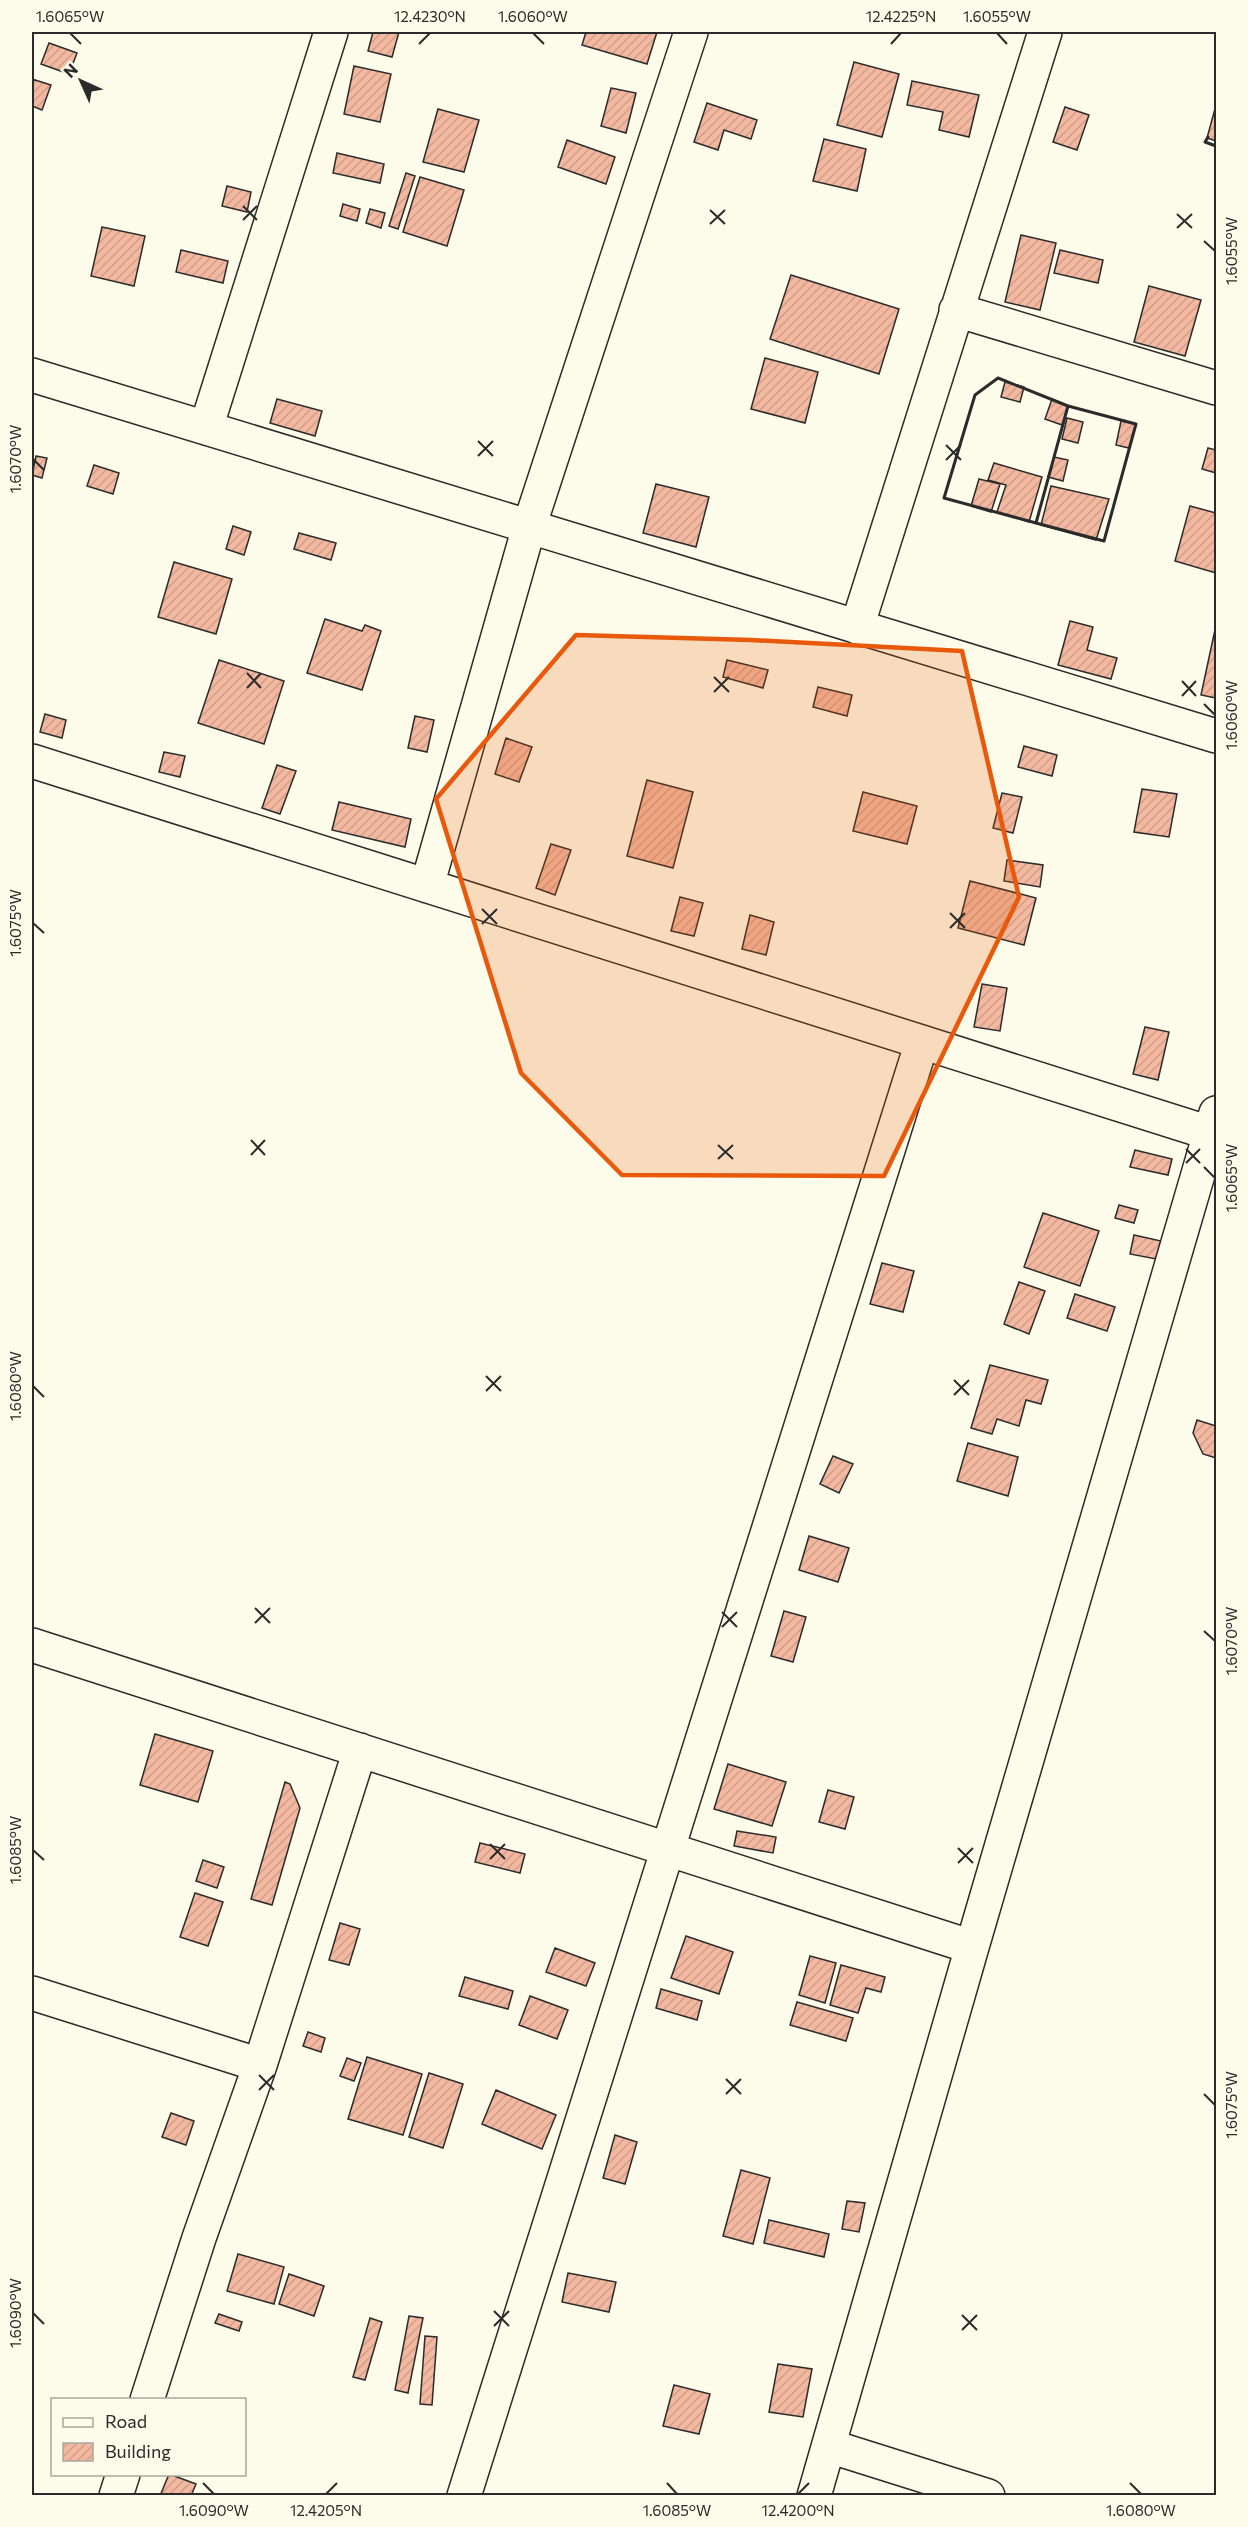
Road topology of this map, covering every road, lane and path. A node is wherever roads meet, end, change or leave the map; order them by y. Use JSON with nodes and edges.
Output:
{"nodes":[{"id":1,"x":331,"y":32,"type":"edge"},
{"id":2,"x":691,"y":32,"type":"edge"},
{"id":3,"x":1045,"y":32,"type":"edge"},
{"id":4,"x":956,"y":310,"type":"junction"},
{"id":5,"x":32,"y":375,"type":"edge"},
{"id":6,"x":1216,"y":388,"type":"edge"},
{"id":7,"x":207,"y":428,"type":"junction"},
{"id":8,"x":529,"y":527,"type":"junction"},
{"id":9,"x":856,"y":627,"type":"junction"},
{"id":10,"x":1216,"y":736,"type":"edge"},
{"id":11,"x":32,"y":761,"type":"edge"},
{"id":12,"x":427,"y":886,"type":"junction"},
{"id":13,"x":922,"y":1042,"type":"junction"},
{"id":14,"x":1214,"y":1127,"type":"edge"},
{"id":15,"x":32,"y":1645,"type":"edge"},
{"id":16,"x":360,"y":1750,"type":"junction"},
{"id":17,"x":669,"y":1850,"type":"junction"},
{"id":18,"x":972,"y":1947,"type":"junction"},
{"id":19,"x":32,"y":1993,"type":"edge"},
{"id":20,"x":260,"y":2065,"type":"junction"},
{"id":21,"x":148,"y":2398,"type":"edge"},
{"id":22,"x":829,"y":2446,"type":"junction"},
{"id":23,"x":123,"y":2476,"type":"edge"},
{"id":24,"x":116,"y":2496,"type":"edge"},
{"id":25,"x":464,"y":2496,"type":"edge"},
{"id":26,"x":814,"y":2496,"type":"edge"},
{"id":27,"x":988,"y":2496,"type":"edge"}],
"edges":[{"from":1,"to":7,"type":"street"},
{"from":2,"to":8,"type":"street"},
{"from":3,"to":4,"type":"street"},
{"from":4,"to":6,"type":"street"},
{"from":4,"to":9,"type":"street"},
{"from":5,"to":7,"type":"street"},
{"from":7,"to":8,"type":"street"},
{"from":8,"to":9,"type":"street"},
{"from":8,"to":12,"type":"street"},
{"from":9,"to":10,"type":"street"},
{"from":11,"to":12,"type":"street"},
{"from":12,"to":13,"type":"street"},
{"from":13,"to":14,"type":"street"},
{"from":13,"to":17,"type":"street"},
{"from":14,"to":18,"type":"street"},
{"from":15,"to":16,"type":"street"},
{"from":16,"to":17,"type":"street"},
{"from":16,"to":20,"type":"street"},
{"from":17,"to":18,"type":"street"},
{"from":17,"to":25,"type":"street"},
{"from":18,"to":22,"type":"street"},
{"from":19,"to":20,"type":"street"},
{"from":20,"to":21,"type":"street"},
{"from":22,"to":26,"type":"street"},
{"from":22,"to":27,"type":"street"},
{"from":23,"to":24,"type":"street"}]}
